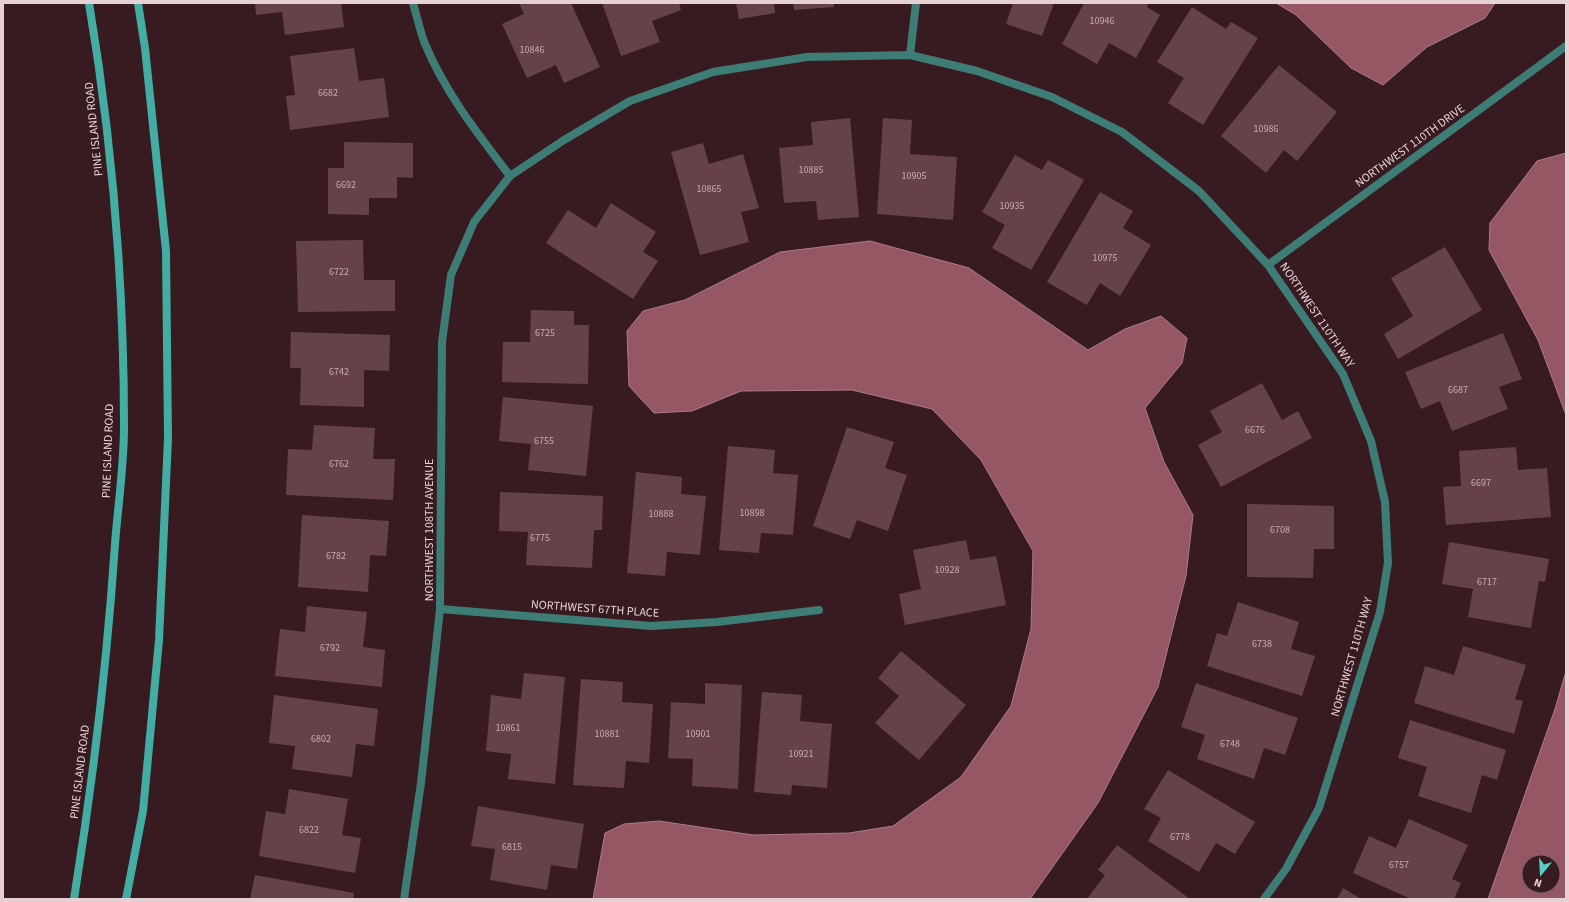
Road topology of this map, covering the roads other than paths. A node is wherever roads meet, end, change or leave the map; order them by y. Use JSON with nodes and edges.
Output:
{"nodes":[{"id":1,"x":89,"y":3,"type":"edge"},
{"id":2,"x":138,"y":3,"type":"edge"},
{"id":3,"x":413,"y":3,"type":"edge"},
{"id":4,"x":916,"y":3,"type":"edge"},
{"id":5,"x":1566,"y":46,"type":"edge"},
{"id":6,"x":910,"y":55,"type":"junction"},
{"id":7,"x":510,"y":176,"type":"junction"},
{"id":8,"x":1268,"y":265,"type":"junction"},
{"id":9,"x":440,"y":609,"type":"junction"},
{"id":10,"x":819,"y":610,"type":"dead end"},
{"id":11,"x":74,"y":899,"type":"edge"},
{"id":12,"x":126,"y":899,"type":"edge"},
{"id":13,"x":404,"y":899,"type":"edge"},
{"id":14,"x":1264,"y":899,"type":"edge"}],
"edges":[{"from":1,"to":11,"type":"main road","name":"PINE ISLAND ROAD"},
{"from":2,"to":12,"type":"main road"},
{"from":3,"to":7,"type":"street"},
{"from":4,"to":6,"type":"street"},
{"from":5,"to":8,"type":"street","name":"NORTHWEST 110TH DRIVE"},
{"from":6,"to":7,"type":"street","name":"NORTHWEST 108TH AVENUE"},
{"from":6,"to":8,"type":"street","name":"NORTHWEST 110TH WAY"},
{"from":7,"to":9,"type":"street","name":"NORTHWEST 108TH AVENUE"},
{"from":8,"to":14,"type":"street","name":"NORTHWEST 110TH WAY"},
{"from":9,"to":10,"type":"street","name":"NORTHWEST 67TH PLACE"},
{"from":9,"to":13,"type":"street","name":"NORTHWEST 108TH AVENUE"}]}
